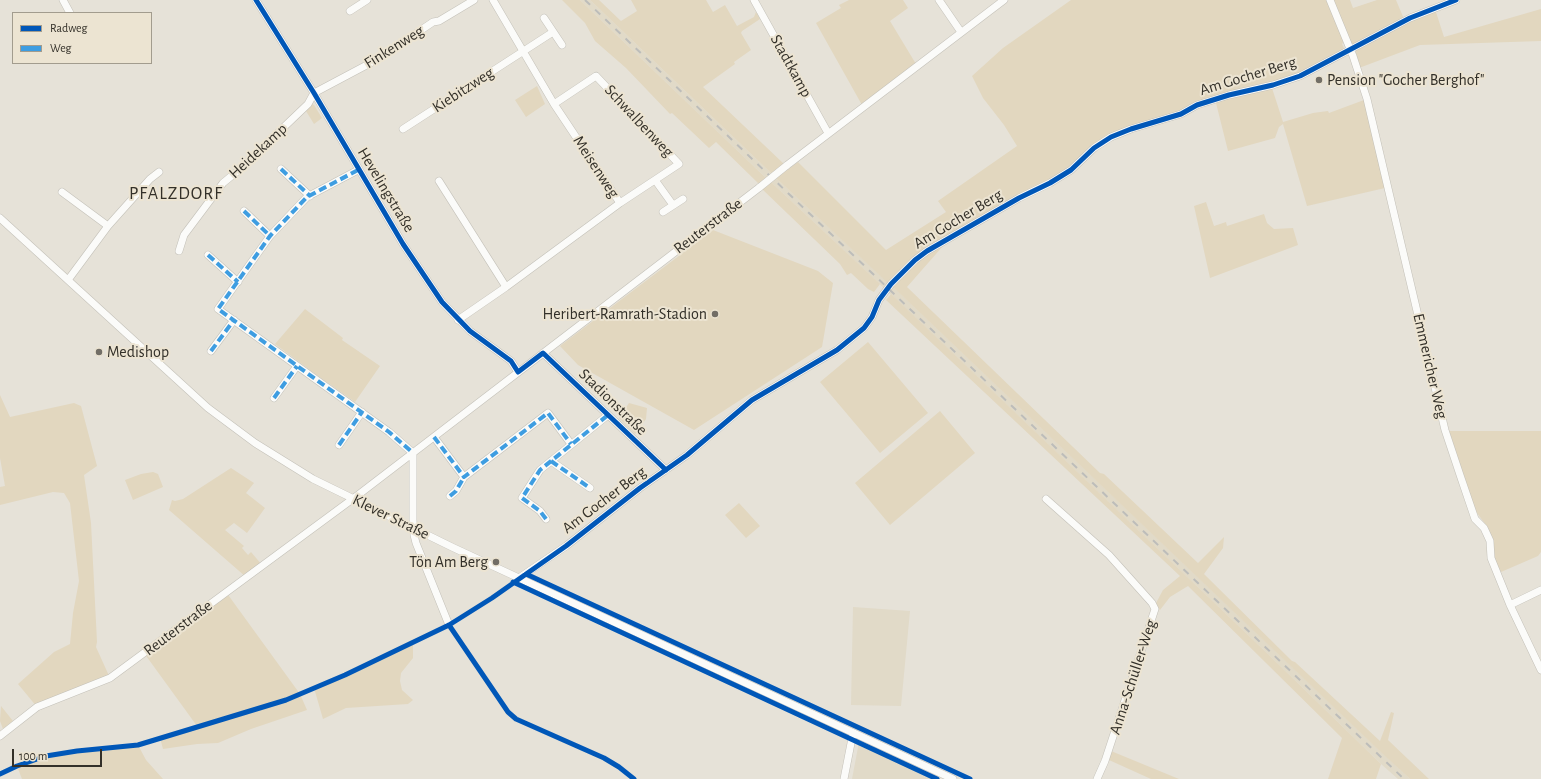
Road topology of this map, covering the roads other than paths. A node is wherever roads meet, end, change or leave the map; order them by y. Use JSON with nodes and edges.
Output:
{"nodes":[{"id":1,"x":63,"y":0,"type":"edge"},
{"id":2,"x":256,"y":0,"type":"edge"},
{"id":3,"x":367,"y":0,"type":"edge"},
{"id":4,"x":474,"y":0,"type":"edge"},
{"id":5,"x":493,"y":0,"type":"edge"},
{"id":6,"x":754,"y":0,"type":"edge"},
{"id":7,"x":938,"y":0,"type":"edge"},
{"id":8,"x":1004,"y":0,"type":"edge"},
{"id":9,"x":1330,"y":0,"type":"edge"},
{"id":10,"x":1456,"y":0,"type":"edge"},
{"id":11,"x":350,"y":11,"type":"dead end"},
{"id":12,"x":69,"y":12,"type":"edge"},
{"id":13,"x":544,"y":18,"type":"dead end"},
{"id":14,"x":553,"y":32,"type":"junction"},
{"id":15,"x":961,"y":32,"type":"junction"},
{"id":16,"x":562,"y":46,"type":"dead end"},
{"id":17,"x":1350,"y":50,"type":"junction"},
{"id":18,"x":522,"y":51,"type":"junction"},
{"id":19,"x":314,"y":93,"type":"junction"},
{"id":20,"x":554,"y":104,"type":"junction"},
{"id":21,"x":403,"y":129,"type":"dead end"},
{"id":22,"x":828,"y":133,"type":"junction"},
{"id":23,"x":281,"y":169,"type":"dead end"},
{"id":24,"x":358,"y":170,"type":"junction"},
{"id":25,"x":159,"y":172,"type":"dead end"},
{"id":26,"x":655,"y":180,"type":"junction"},
{"id":27,"x":440,"y":182,"type":"dead end"},
{"id":28,"x":62,"y":192,"type":"dead end"},
{"id":29,"x":310,"y":196,"type":"junction"},
{"id":30,"x":682,"y":199,"type":"dead end"},
{"id":31,"x":620,"y":203,"type":"junction"},
{"id":32,"x":672,"y":205,"type":"junction"},
{"id":33,"x":244,"y":211,"type":"dead end"},
{"id":34,"x":664,"y":212,"type":"dead end"},
{"id":35,"x":0,"y":218,"type":"edge"},
{"id":36,"x":108,"y":226,"type":"junction"},
{"id":37,"x":270,"y":236,"type":"junction"},
{"id":38,"x":179,"y":251,"type":"dead end"},
{"id":39,"x":208,"y":255,"type":"dead end"},
{"id":40,"x":68,"y":280,"type":"junction"},
{"id":41,"x":238,"y":282,"type":"junction"},
{"id":42,"x":506,"y":287,"type":"junction"},
{"id":43,"x":234,"y":320,"type":"junction"},
{"id":44,"x":458,"y":320,"type":"junction"},
{"id":45,"x":212,"y":351,"type":"dead end"},
{"id":46,"x":543,"y":353,"type":"junction"},
{"id":47,"x":297,"y":366,"type":"junction"},
{"id":48,"x":518,"y":372,"type":"junction"},
{"id":49,"x":274,"y":398,"type":"dead end"},
{"id":50,"x":362,"y":412,"type":"junction"},
{"id":51,"x":608,"y":415,"type":"junction"},
{"id":52,"x":434,"y":437,"type":"junction"},
{"id":53,"x":571,"y":444,"type":"junction"},
{"id":54,"x":339,"y":445,"type":"dead end"},
{"id":55,"x":413,"y":453,"type":"junction"},
{"id":56,"x":551,"y":461,"type":"junction"},
{"id":57,"x":666,"y":470,"type":"junction"},
{"id":58,"x":464,"y":477,"type":"junction"},
{"id":59,"x":590,"y":488,"type":"dead end"},
{"id":60,"x":450,"y":496,"type":"dead end"},
{"id":61,"x":1046,"y":499,"type":"dead end"},
{"id":62,"x":349,"y":500,"type":"junction"},
{"id":63,"x":546,"y":519,"type":"dead end"},
{"id":64,"x":414,"y":529,"type":"junction"},
{"id":65,"x":519,"y":578,"type":"junction"},
{"id":66,"x":1541,"y":590,"type":"edge"},
{"id":67,"x":1510,"y":605,"type":"junction"},
{"id":68,"x":449,"y":625,"type":"dead end"},
{"id":69,"x":1541,"y":670,"type":"edge"},
{"id":70,"x":853,"y":733,"type":"junction"},
{"id":71,"x":0,"y":736,"type":"edge"},
{"id":72,"x":844,"y":779,"type":"edge"},
{"id":73,"x":953,"y":779,"type":"edge"},
{"id":74,"x":1097,"y":779,"type":"edge"}],
"edges":[{"from":1,"to":12,"type":"street"},
{"from":2,"to":19,"type":"street","name":"Hevelingstraße"},
{"from":3,"to":11,"type":"street"},
{"from":4,"to":19,"type":"street","name":"Finkenweg"},
{"from":5,"to":18,"type":"street","name":"Meisenweg"},
{"from":6,"to":22,"type":"street","name":"Stadtkamp"},
{"from":7,"to":15,"type":"street"},
{"from":8,"to":15,"type":"street","name":"Reuterstraße"},
{"from":9,"to":17,"type":"street","name":"Emmericher Weg"},
{"from":10,"to":17,"type":"street","name":"Am Gocher Berg"},
{"from":13,"to":14,"type":"street"},
{"from":14,"to":16,"type":"street"},
{"from":14,"to":18,"type":"street"},
{"from":15,"to":22,"type":"street","name":"Reuterstraße"},
{"from":17,"to":57,"type":"street","name":"Am Gocher Berg"},
{"from":17,"to":67,"type":"street","name":"Emmericher Weg"},
{"from":18,"to":20,"type":"street","name":"Meisenweg"},
{"from":18,"to":21,"type":"street","name":"Kiebitzweg"},
{"from":19,"to":24,"type":"street","name":"Hevelingstraße"},
{"from":19,"to":38,"type":"street","name":"Heidekamp"},
{"from":20,"to":26,"type":"street","name":"Schwalbenweg"},
{"from":20,"to":31,"type":"street","name":"Meisenweg"},
{"from":22,"to":46,"type":"street","name":"Reuterstraße","bridge":true},
{"from":23,"to":29,"type":"street"},
{"from":24,"to":29,"type":"street"},
{"from":24,"to":44,"type":"street","name":"Hevelingstraße"},
{"from":25,"to":36,"type":"street"},
{"from":26,"to":31,"type":"street","name":"Schwalbenweg"},
{"from":26,"to":32,"type":"street","name":"Schwalbenweg"},
{"from":27,"to":42,"type":"street"},
{"from":28,"to":36,"type":"street"},
{"from":29,"to":37,"type":"street"},
{"from":30,"to":32,"type":"street"},
{"from":31,"to":42,"type":"street","name":"Meisenweg"},
{"from":32,"to":34,"type":"street"},
{"from":33,"to":37,"type":"street"},
{"from":35,"to":40,"type":"street","name":"Klever Straße"},
{"from":36,"to":40,"type":"street"},
{"from":37,"to":41,"type":"street"},
{"from":39,"to":41,"type":"street"},
{"from":40,"to":62,"type":"street","name":"Klever Straße"},
{"from":41,"to":43,"type":"street"},
{"from":42,"to":44,"type":"street","name":"Meisenweg"},
{"from":43,"to":45,"type":"street"},
{"from":43,"to":47,"type":"street"},
{"from":44,"to":48,"type":"street","name":"Hevelingstraße"},
{"from":46,"to":48,"type":"street","name":"Reuterstraße"},
{"from":46,"to":51,"type":"street","name":"Stadionstraße"},
{"from":47,"to":49,"type":"street"},
{"from":47,"to":50,"type":"street"},
{"from":48,"to":52,"type":"street","name":"Reuterstraße"},
{"from":50,"to":54,"type":"street"},
{"from":50,"to":55,"type":"street"},
{"from":51,"to":53,"type":"street"},
{"from":51,"to":57,"type":"street","name":"Stadionstraße"},
{"from":52,"to":55,"type":"street","name":"Reuterstraße"},
{"from":52,"to":58,"type":"street"},
{"from":53,"to":56,"type":"street"},
{"from":53,"to":58,"type":"street"},
{"from":55,"to":62,"type":"street","name":"Reuterstraße"},
{"from":55,"to":64,"type":"street"},
{"from":56,"to":59,"type":"street"},
{"from":56,"to":63,"type":"street"},
{"from":57,"to":65,"type":"street","name":"Am Gocher Berg"},
{"from":58,"to":60,"type":"street"},
{"from":61,"to":74,"type":"street","name":"Anna-Schüller-Weg"},
{"from":62,"to":64,"type":"street","name":"Klever Straße"},
{"from":62,"to":71,"type":"street","name":"Reuterstraße"},
{"from":64,"to":65,"type":"street","name":"Klever Straße"},
{"from":64,"to":68,"type":"street"},
{"from":65,"to":70,"type":"street","name":"Klever Straße"},
{"from":66,"to":67,"type":"street"},
{"from":67,"to":69,"type":"street","name":"Emmericher Weg"},
{"from":70,"to":72,"type":"street"},
{"from":70,"to":73,"type":"street","name":"Klever Straße"}]}
